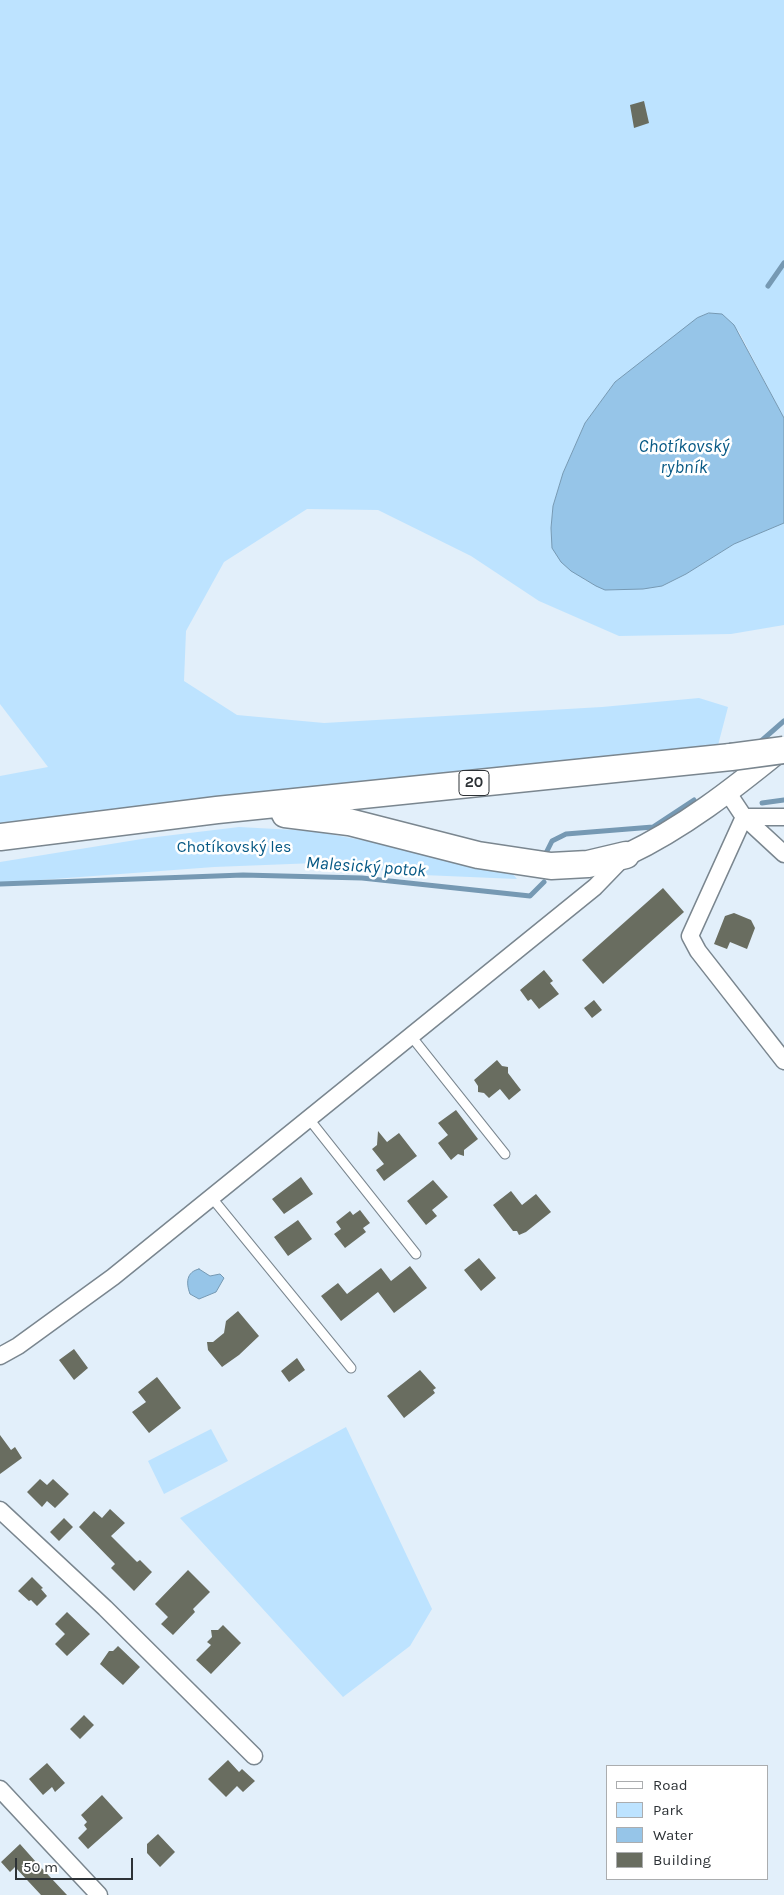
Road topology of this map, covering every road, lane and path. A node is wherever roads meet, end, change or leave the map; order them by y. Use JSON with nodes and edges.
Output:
{"nodes":[{"id":1,"x":784,"y":749,"type":"edge"},
{"id":2,"x":728,"y":793,"type":"junction"},
{"id":3,"x":217,"y":810,"type":"junction"},
{"id":4,"x":744,"y":817,"type":"junction"},
{"id":5,"x":784,"y":817,"type":"edge"},
{"id":6,"x":0,"y":837,"type":"edge"},
{"id":7,"x":784,"y":854,"type":"edge"},
{"id":8,"x":626,"y":855,"type":"junction"},
{"id":9,"x":411,"y":1036,"type":"junction"},
{"id":10,"x":784,"y":1061,"type":"edge"},
{"id":11,"x":309,"y":1119,"type":"junction"},
{"id":12,"x":505,"y":1154,"type":"dead end"},
{"id":13,"x":212,"y":1198,"type":"junction"},
{"id":14,"x":416,"y":1254,"type":"dead end"},
{"id":15,"x":0,"y":1356,"type":"edge"},
{"id":16,"x":351,"y":1368,"type":"dead end"},
{"id":17,"x":0,"y":1510,"type":"edge"},
{"id":18,"x":254,"y":1756,"type":"dead end"},
{"id":19,"x":0,"y":1789,"type":"edge"},
{"id":20,"x":99,"y":1895,"type":"edge"}],
"edges":[{"from":1,"to":2,"type":"street"},
{"from":1,"to":3,"type":"main road","number":"20","bridge":true},
{"from":2,"to":4,"type":"street"},
{"from":2,"to":8,"type":"street"},
{"from":3,"to":6,"type":"main road","number":"20"},
{"from":3,"to":8,"type":"main road"},
{"from":4,"to":5,"type":"street"},
{"from":4,"to":7,"type":"street"},
{"from":4,"to":10,"type":"street"},
{"from":8,"to":9,"type":"street"},
{"from":9,"to":11,"type":"street"},
{"from":9,"to":12,"type":"lane"},
{"from":11,"to":13,"type":"street"},
{"from":11,"to":14,"type":"lane"},
{"from":13,"to":15,"type":"street"},
{"from":13,"to":16,"type":"lane"},
{"from":17,"to":18,"type":"street"},
{"from":19,"to":20,"type":"street"}]}
